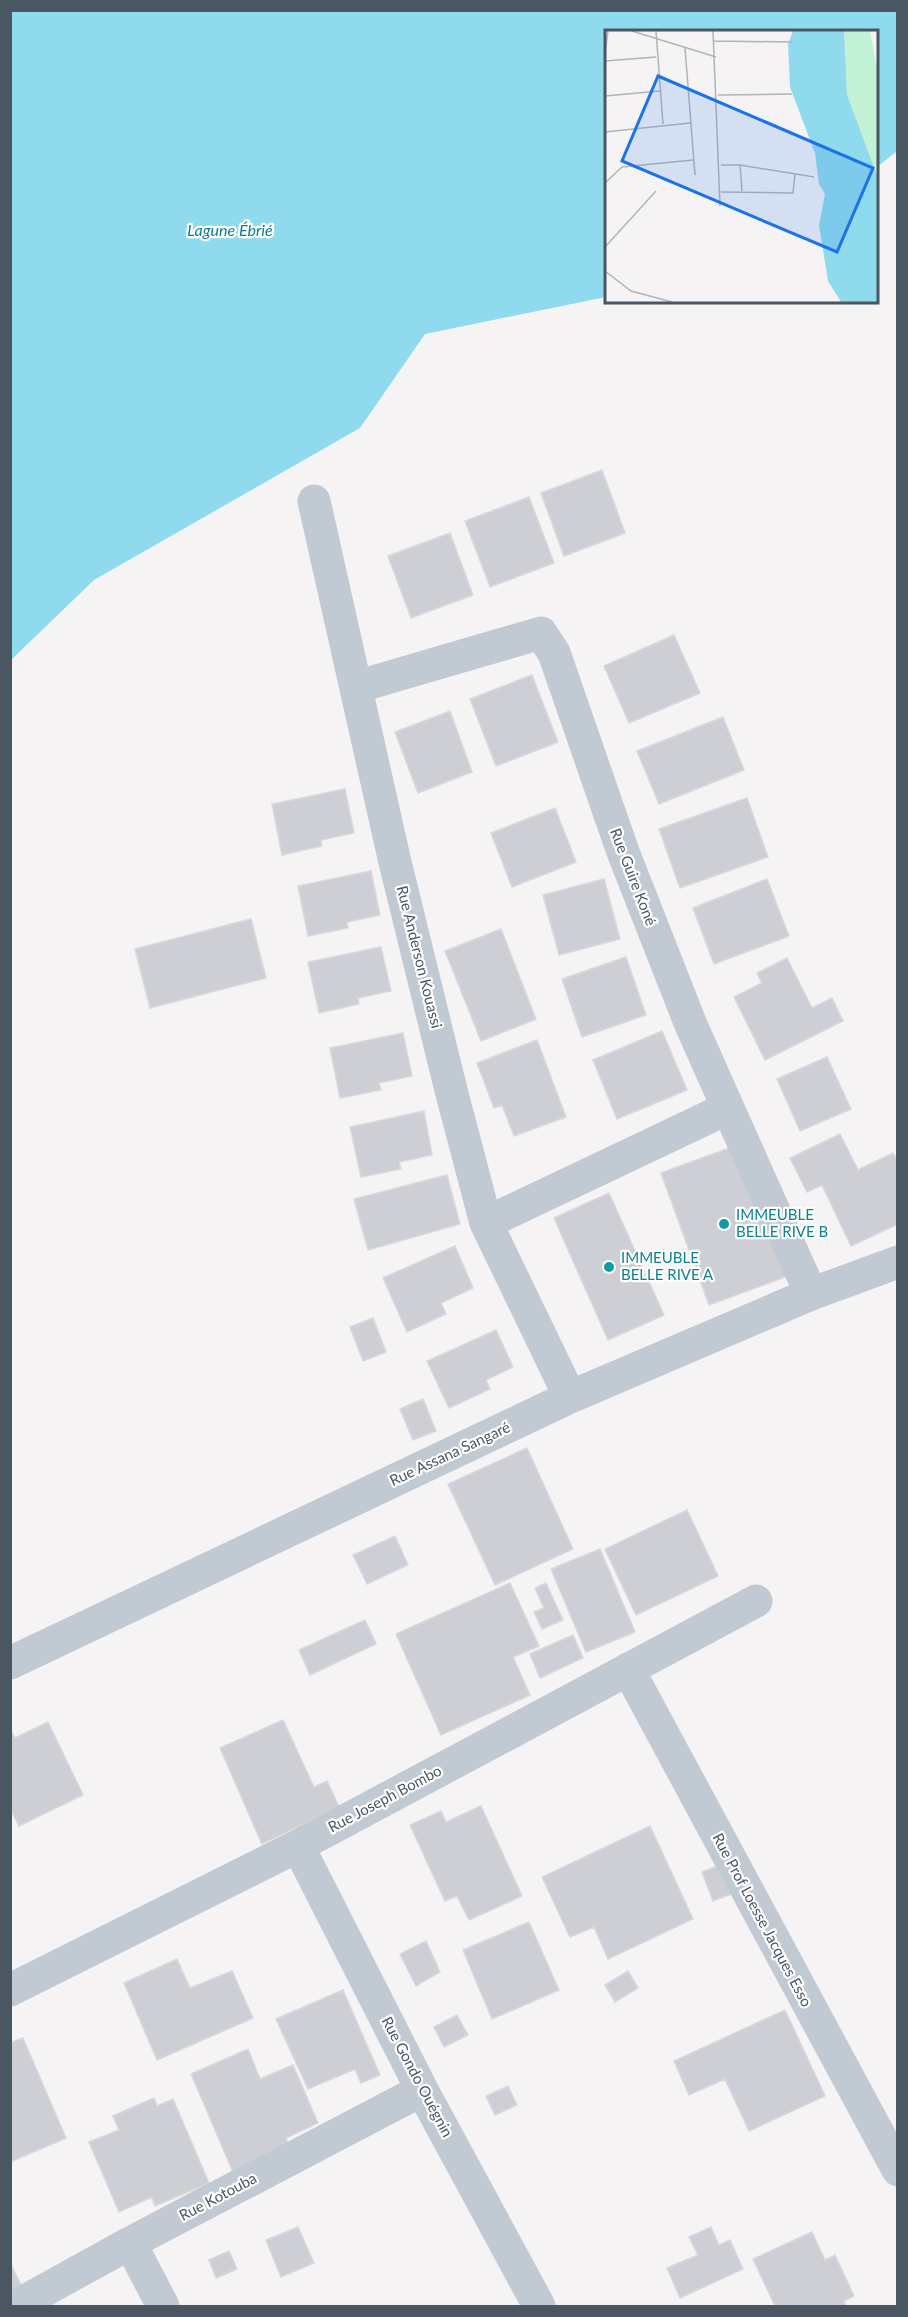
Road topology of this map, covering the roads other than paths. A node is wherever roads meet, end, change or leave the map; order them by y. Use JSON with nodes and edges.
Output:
{"nodes":[{"id":1,"x":314,"y":501,"type":"dead end"},
{"id":2,"x":356,"y":687,"type":"junction"},
{"id":3,"x":728,"y":1108,"type":"junction"},
{"id":4,"x":486,"y":1222,"type":"junction"},
{"id":5,"x":897,"y":1262,"type":"edge"},
{"id":6,"x":811,"y":1294,"type":"junction"},
{"id":7,"x":570,"y":1397,"type":"junction"},
{"id":8,"x":756,"y":1601,"type":"dead end"},
{"id":9,"x":10,"y":1663,"type":"edge"},
{"id":10,"x":628,"y":1669,"type":"junction"},
{"id":11,"x":298,"y":1846,"type":"junction"},
{"id":12,"x":10,"y":1990,"type":"edge"},
{"id":13,"x":422,"y":2090,"type":"junction"},
{"id":14,"x":897,"y":2170,"type":"edge"},
{"id":15,"x":130,"y":2243,"type":"junction"},
{"id":16,"x":16,"y":2307,"type":"edge"},
{"id":17,"x":163,"y":2307,"type":"edge"},
{"id":18,"x":539,"y":2307,"type":"edge"}],
"edges":[{"from":1,"to":2,"type":"street","name":"Rue Anderson Kouassi"},
{"from":2,"to":3,"type":"street","name":"Rue Guire Koné"},
{"from":2,"to":4,"type":"street","name":"Rue Anderson Kouassi"},
{"from":3,"to":4,"type":"street"},
{"from":3,"to":6,"type":"street","name":"Rue Guire Koné"},
{"from":4,"to":7,"type":"street","name":"Rue Anderson Kouassi"},
{"from":5,"to":6,"type":"street","name":"Rue Assana Sangaré"},
{"from":6,"to":7,"type":"street","name":"Rue Assana Sangaré"},
{"from":7,"to":9,"type":"street","name":"Rue Assana Sangaré"},
{"from":8,"to":10,"type":"street","name":"Rue Joseph Bombo"},
{"from":10,"to":11,"type":"street","name":"Rue Joseph Bombo"},
{"from":10,"to":14,"type":"street","name":"Rue Prof Loesse Jacques Esso"},
{"from":11,"to":12,"type":"street","name":"Rue Joseph Bombo"},
{"from":11,"to":13,"type":"street","name":"Rue Gondo Ouégnin"},
{"from":13,"to":15,"type":"street","name":"Rue Kotouba"},
{"from":13,"to":18,"type":"street","name":"Rue Gondo Ouégnin"},
{"from":15,"to":16,"type":"street","name":"Rue Kotouba"},
{"from":15,"to":17,"type":"street"}]}
